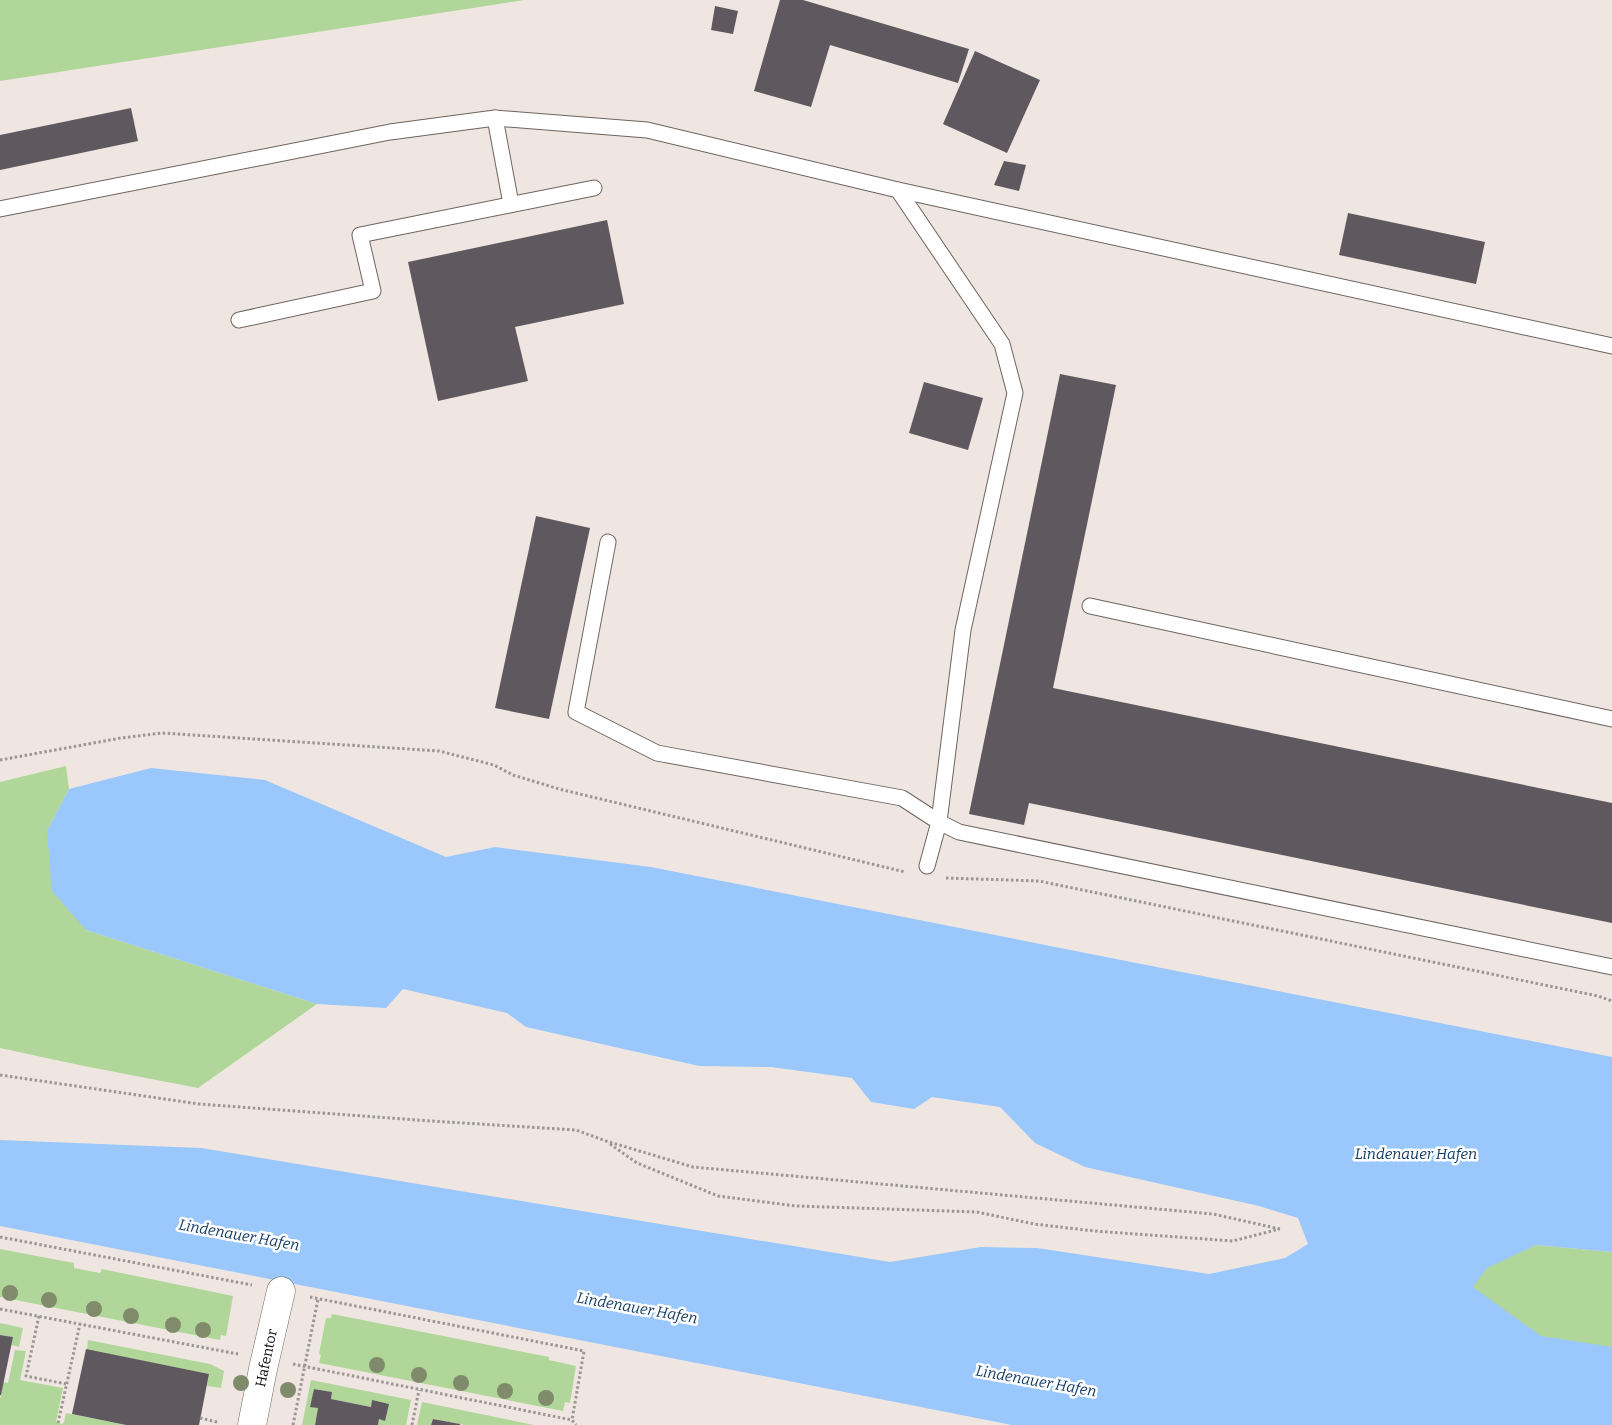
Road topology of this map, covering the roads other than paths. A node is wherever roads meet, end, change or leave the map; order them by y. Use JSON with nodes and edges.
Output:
{"nodes":[{"id":1,"x":495,"y":118,"type":"junction"},
{"id":2,"x":594,"y":188,"type":"dead end"},
{"id":3,"x":898,"y":190,"type":"junction"},
{"id":4,"x":511,"y":204,"type":"junction"},
{"id":5,"x":0,"y":209,"type":"edge"},
{"id":6,"x":239,"y":320,"type":"dead end"},
{"id":7,"x":1612,"y":346,"type":"edge"},
{"id":8,"x":608,"y":542,"type":"dead end"},
{"id":9,"x":1090,"y":606,"type":"dead end"},
{"id":10,"x":1612,"y":719,"type":"edge"},
{"id":11,"x":938,"y":822,"type":"junction"},
{"id":12,"x":927,"y":866,"type":"dead end"},
{"id":13,"x":1612,"y":967,"type":"edge"},
{"id":14,"x":281,"y":1291,"type":"dead end"},
{"id":15,"x":252,"y":1425,"type":"edge"}],
"edges":[{"from":1,"to":3,"type":"lane"},
{"from":1,"to":4,"type":"lane"},
{"from":1,"to":5,"type":"lane"},
{"from":2,"to":4,"type":"lane"},
{"from":3,"to":7,"type":"lane"},
{"from":3,"to":11,"type":"lane"},
{"from":4,"to":6,"type":"lane"},
{"from":8,"to":11,"type":"lane"},
{"from":9,"to":10,"type":"lane"},
{"from":11,"to":12,"type":"lane"},
{"from":11,"to":13,"type":"lane"},
{"from":14,"to":15,"type":"street","name":"Hafentor"}]}
